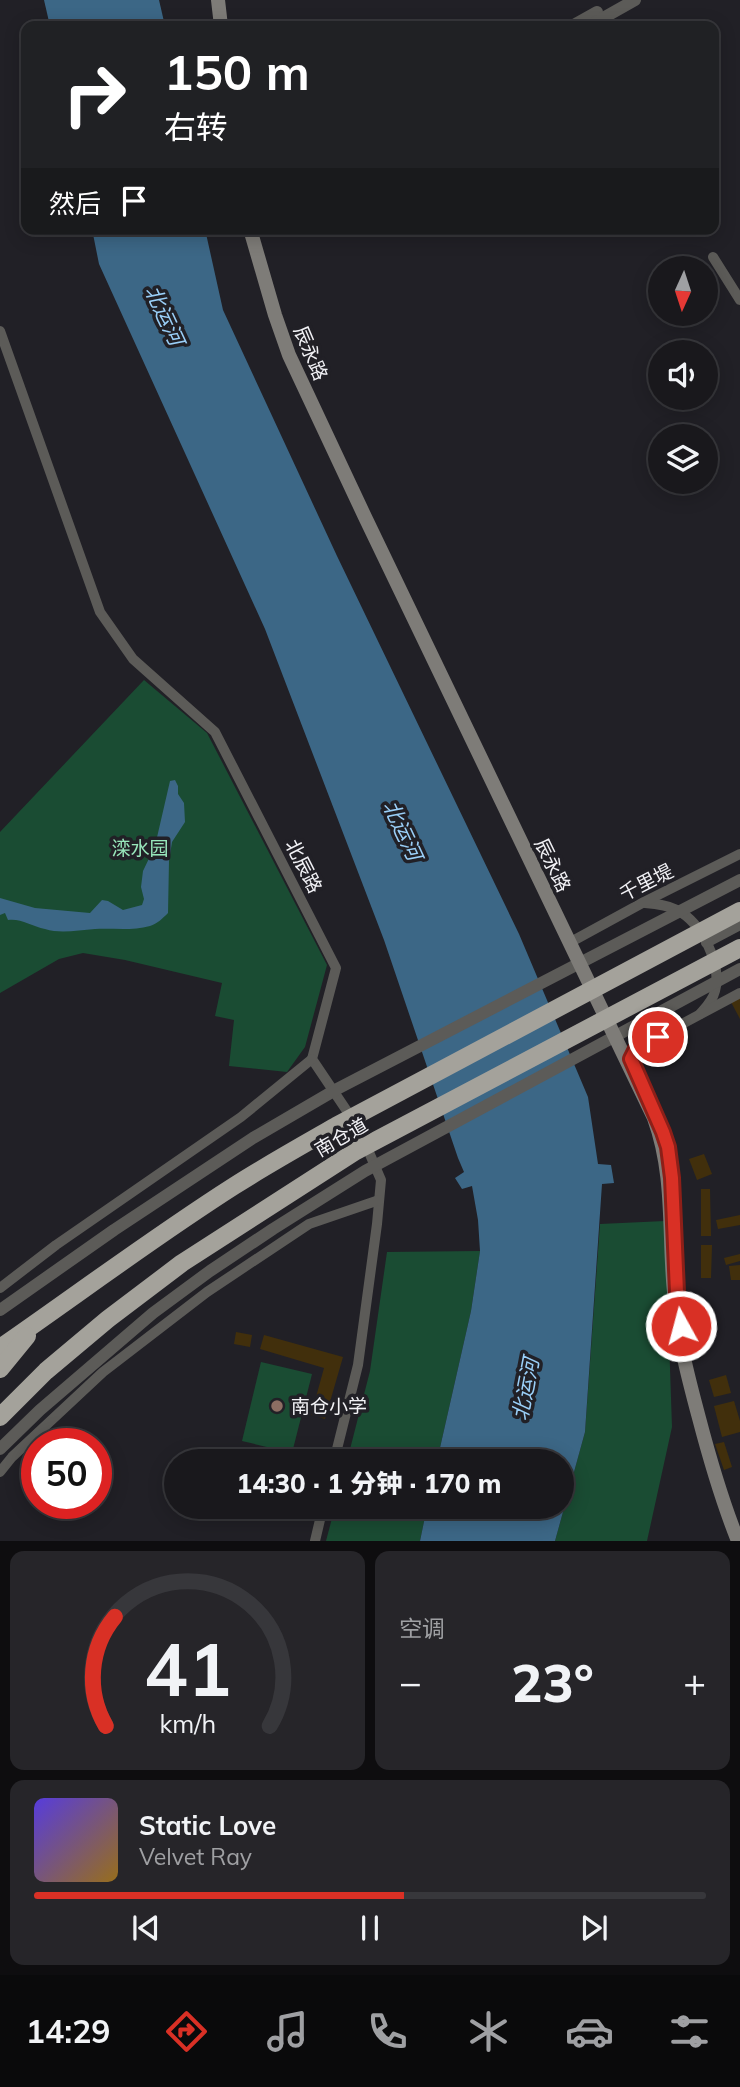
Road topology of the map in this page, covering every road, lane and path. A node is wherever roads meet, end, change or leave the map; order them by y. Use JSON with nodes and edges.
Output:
{"nodes":[{"id":1,"x":212,"y":0,"type":"edge"},
{"id":2,"x":218,"y":0,"type":"edge"},
{"id":3,"x":618,"y":0,"type":"edge"},
{"id":4,"x":635,"y":0,"type":"edge"},
{"id":5,"x":214,"y":21,"type":"edge"},
{"id":6,"x":220,"y":21,"type":"edge"},
{"id":7,"x":581,"y":21,"type":"edge"},
{"id":8,"x":598,"y":21,"type":"edge"},
{"id":9,"x":252,"y":235,"type":"edge"},
{"id":10,"x":259,"y":235,"type":"edge"},
{"id":11,"x":718,"y":265,"type":"edge"},
{"id":12,"x":740,"y":300,"type":"edge"},
{"id":13,"x":0,"y":331,"type":"edge"},
{"id":14,"x":740,"y":854,"type":"edge"},
{"id":15,"x":740,"y":880,"type":"edge"},
{"id":16,"x":644,"y":902,"type":"junction"},
{"id":17,"x":740,"y":911,"type":"edge"},
{"id":18,"x":740,"y":925,"type":"edge"},
{"id":19,"x":571,"y":942,"type":"junction"},
{"id":20,"x":706,"y":943,"type":"junction"},
{"id":21,"x":740,"y":948,"type":"edge"},
{"id":22,"x":740,"y":969,"type":"edge"},
{"id":23,"x":740,"y":993,"type":"edge"},
{"id":24,"x":700,"y":1014,"type":"junction"},
{"id":25,"x":630,"y":1056,"type":"junction"},
{"id":26,"x":312,"y":1059,"type":"junction"},
{"id":27,"x":379,"y":1200,"type":"junction"},
{"id":28,"x":0,"y":1288,"type":"edge"},
{"id":29,"x":0,"y":1310,"type":"edge"},
{"id":30,"x":41,"y":1320,"type":"junction"},
{"id":31,"x":0,"y":1348,"type":"edge"},
{"id":32,"x":0,"y":1369,"type":"edge"},
{"id":33,"x":0,"y":1417,"type":"edge"},
{"id":34,"x":0,"y":1449,"type":"edge"},
{"id":35,"x":337,"y":1449,"type":"edge"},
{"id":36,"x":0,"y":1472,"type":"edge"},
{"id":37,"x":320,"y":1519,"type":"edge"},
{"id":38,"x":740,"y":1534,"type":"edge"},
{"id":39,"x":315,"y":1541,"type":"edge"},
{"id":40,"x":738,"y":1541,"type":"edge"}],
"edges":[{"from":1,"to":5,"type":"main road"},
{"from":2,"to":6,"type":"main road"},
{"from":3,"to":7,"type":"street"},
{"from":4,"to":8,"type":"street"},
{"from":9,"to":19,"type":"main road","name":"辰永路"},
{"from":10,"to":19,"type":"main road","name":"辰永路"},
{"from":11,"to":12,"type":"street"},
{"from":13,"to":26,"type":"street","name":"北辰路"},
{"from":14,"to":16,"type":"street","name":"千里堤"},
{"from":15,"to":29,"type":"street"},
{"from":16,"to":19,"type":"street","name":"千里堤"},
{"from":16,"to":20,"type":"street"},
{"from":17,"to":30,"type":"highway","name":"南仓道"},
{"from":18,"to":20,"type":"street"},
{"from":19,"to":25,"type":"main road","name":"辰永路"},
{"from":20,"to":24,"type":"street"},
{"from":21,"to":33,"type":"highway","name":"南仓道"},
{"from":22,"to":34,"type":"street"},
{"from":23,"to":24,"type":"street"},
{"from":24,"to":25,"type":"street"},
{"from":25,"to":38,"type":"main road","name":"辰永路"},
{"from":25,"to":40,"type":"main road","name":"辰永路"},
{"from":26,"to":27,"type":"street"},
{"from":26,"to":28,"type":"street"},
{"from":27,"to":35,"type":"street"},
{"from":27,"to":36,"type":"street"},
{"from":30,"to":31,"type":"highway"},
{"from":30,"to":32,"type":"highway"},
{"from":37,"to":39,"type":"street"}]}
